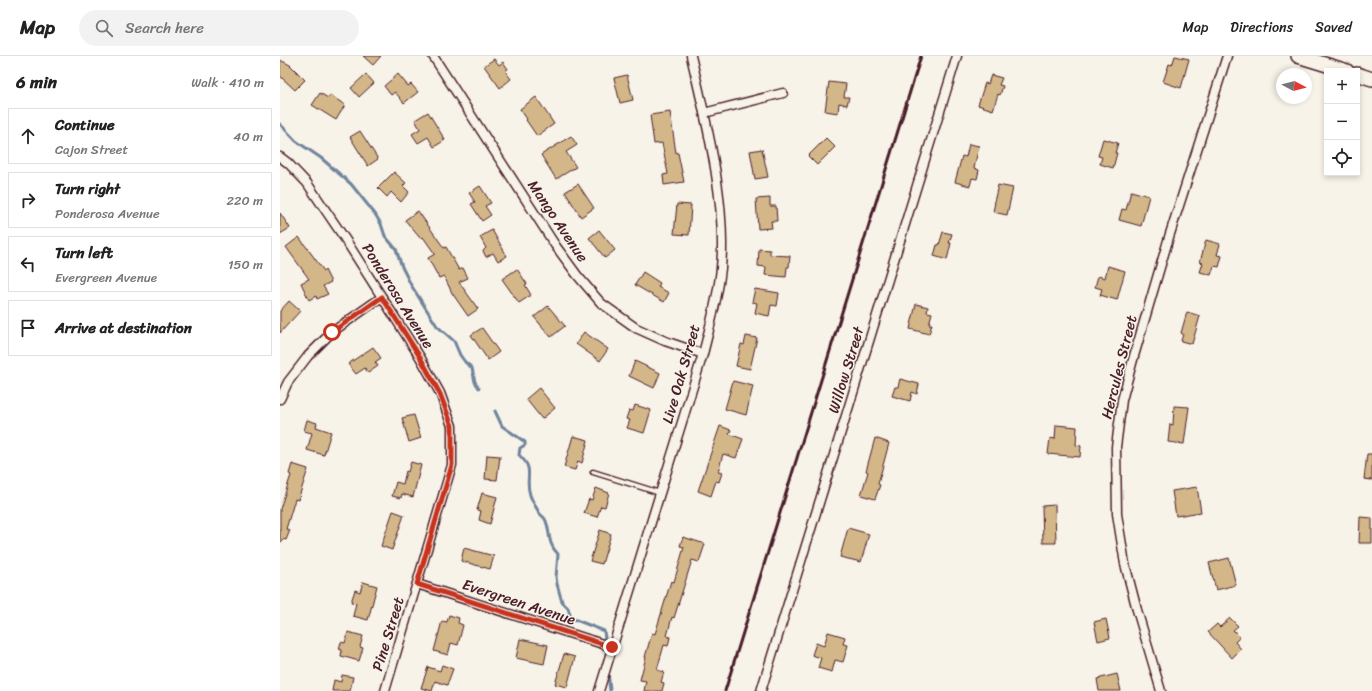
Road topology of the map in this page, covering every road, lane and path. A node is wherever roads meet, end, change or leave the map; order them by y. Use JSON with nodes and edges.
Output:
{"nodes":[{"id":1,"x":433,"y":56,"type":"edge"},
{"id":2,"x":691,"y":56,"type":"edge"},
{"id":3,"x":957,"y":56,"type":"edge"},
{"id":4,"x":1227,"y":56,"type":"edge"},
{"id":5,"x":1298,"y":56,"type":"edge"},
{"id":6,"x":1337,"y":68,"type":"edge"},
{"id":7,"x":1360,"y":75,"type":"edge"},
{"id":8,"x":1372,"y":79,"type":"edge"},
{"id":9,"x":783,"y":93,"type":"dead end"},
{"id":10,"x":704,"y":113,"type":"junction"},
{"id":11,"x":280,"y":157,"type":"edge"},
{"id":12,"x":382,"y":297,"type":"junction"},
{"id":13,"x":703,"y":354,"type":"junction"},
{"id":14,"x":280,"y":399,"type":"edge"},
{"id":15,"x":593,"y":472,"type":"dead end"},
{"id":16,"x":660,"y":493,"type":"junction"},
{"id":17,"x":417,"y":584,"type":"junction"},
{"id":18,"x":612,"y":647,"type":"junction"},
{"id":19,"x":384,"y":691,"type":"edge"},
{"id":20,"x":598,"y":691,"type":"edge"},
{"id":21,"x":761,"y":691,"type":"edge"},
{"id":22,"x":1161,"y":691,"type":"edge"}],
"edges":[{"from":1,"to":13,"type":"street","name":"Mango Avenue"},
{"from":2,"to":10,"type":"street","name":"Live Oak Street"},
{"from":3,"to":21,"type":"street","name":"Willow Street"},
{"from":4,"to":22,"type":"street","name":"Hercules Street"},
{"from":5,"to":6,"type":"main road"},
{"from":7,"to":8,"type":"main road"},
{"from":9,"to":10,"type":"street"},
{"from":10,"to":13,"type":"street","name":"Live Oak Street"},
{"from":11,"to":12,"type":"street","name":"Ponderosa Avenue"},
{"from":12,"to":14,"type":"street"},
{"from":12,"to":17,"type":"street","name":"Ponderosa Avenue"},
{"from":13,"to":16,"type":"street","name":"Live Oak Street"},
{"from":15,"to":16,"type":"lane"},
{"from":16,"to":18,"type":"street","name":"Live Oak Street"},
{"from":17,"to":18,"type":"street","name":"Evergreen Avenue"},
{"from":17,"to":19,"type":"street","name":"Pine Street"},
{"from":18,"to":20,"type":"street","name":"Live Oak Street"}]}
